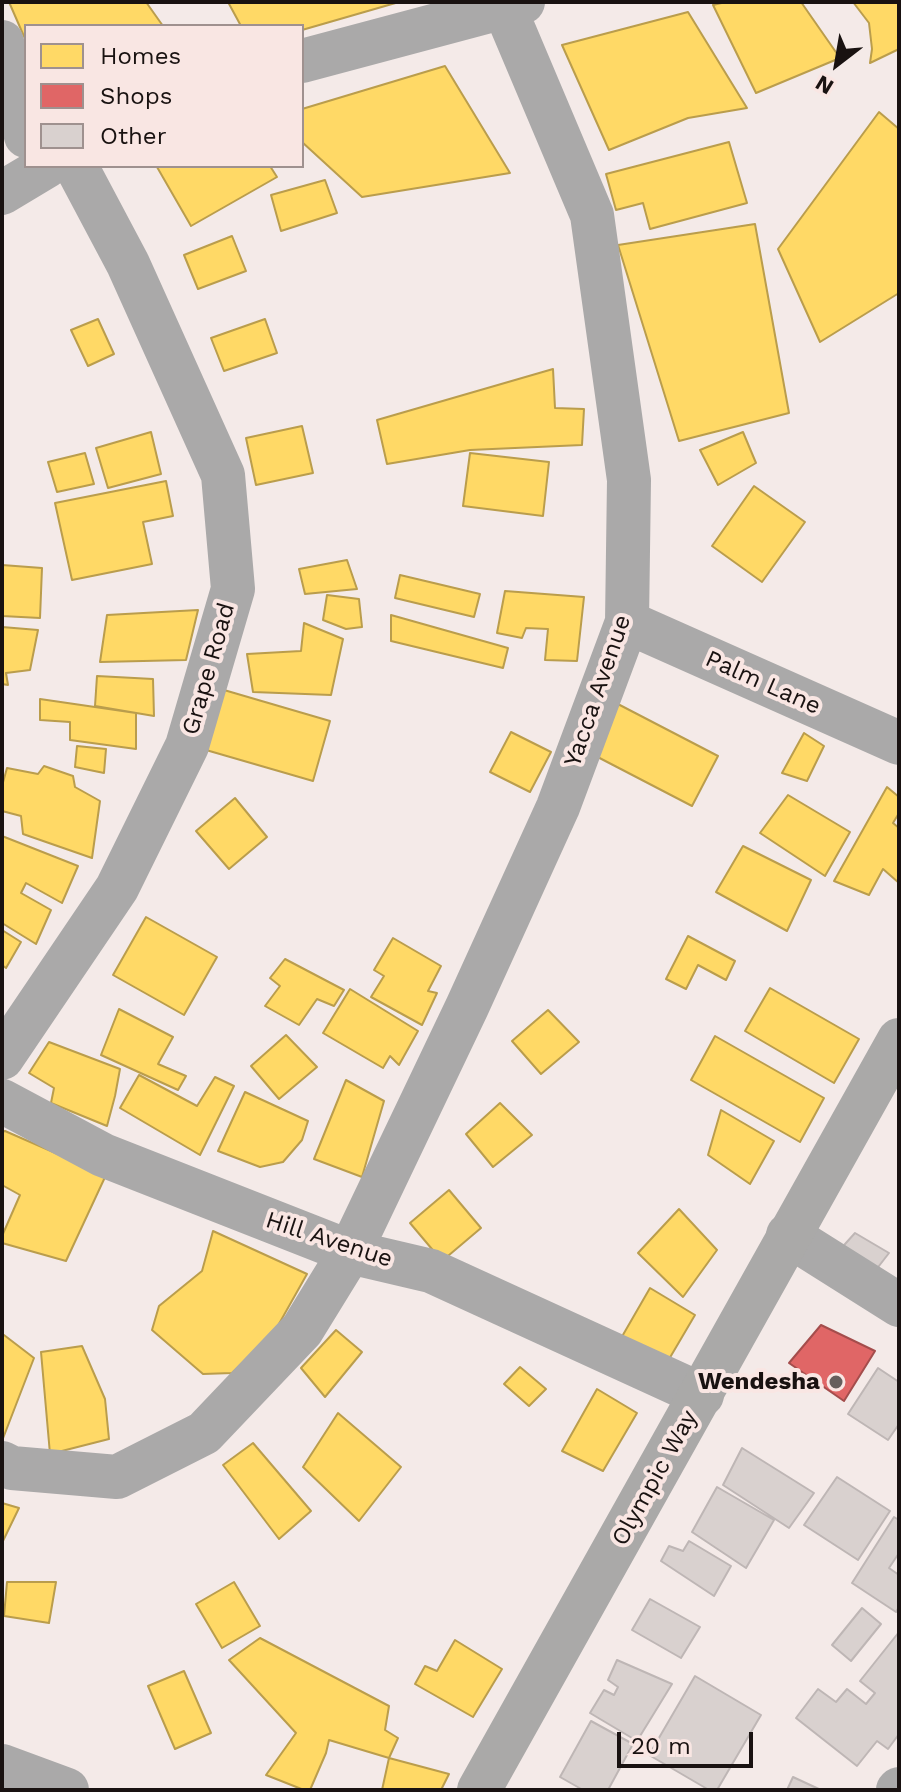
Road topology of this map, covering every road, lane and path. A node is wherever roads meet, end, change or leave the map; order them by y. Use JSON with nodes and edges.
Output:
{"nodes":[{"id":1,"x":510,"y":4,"type":"edge"},
{"id":2,"x":2,"y":42,"type":"edge"},
{"id":3,"x":304,"y":60,"type":"edge"},
{"id":4,"x":24,"y":121,"type":"edge"},
{"id":5,"x":38,"y":168,"type":"edge"},
{"id":6,"x":627,"y":622,"type":"junction"},
{"id":7,"x":899,"y":743,"type":"edge"},
{"id":8,"x":899,"y":1040,"type":"edge"},
{"id":9,"x":2,"y":1058,"type":"edge"},
{"id":10,"x":2,"y":1101,"type":"edge"},
{"id":11,"x":788,"y":1235,"type":"junction"},
{"id":12,"x":350,"y":1252,"type":"junction"},
{"id":13,"x":899,"y":1305,"type":"edge"},
{"id":14,"x":702,"y":1395,"type":"junction"},
{"id":15,"x":2,"y":1463,"type":"edge"},
{"id":16,"x":14,"y":1777,"type":"edge"},
{"id":17,"x":67,"y":1790,"type":"edge"},
{"id":18,"x":479,"y":1790,"type":"edge"}],
"edges":[{"from":1,"to":3,"type":"street"},
{"from":1,"to":6,"type":"street","name":"Yacca Avenue"},
{"from":2,"to":4,"type":"street","name":"Grape Road"},
{"from":5,"to":9,"type":"street","name":"Grape Road"},
{"from":6,"to":7,"type":"street","name":"Palm Lane"},
{"from":6,"to":12,"type":"street","name":"Yacca Avenue"},
{"from":8,"to":11,"type":"street","name":"Olympic Way"},
{"from":10,"to":12,"type":"street","name":"Hill Avenue"},
{"from":11,"to":13,"type":"street"},
{"from":11,"to":14,"type":"street","name":"Olympic Way"},
{"from":12,"to":14,"type":"street","name":"Hill Avenue"},
{"from":12,"to":15,"type":"street","name":"Yacca Avenue"},
{"from":14,"to":18,"type":"street","name":"Olympic Way"},
{"from":16,"to":17,"type":"street"}]}
